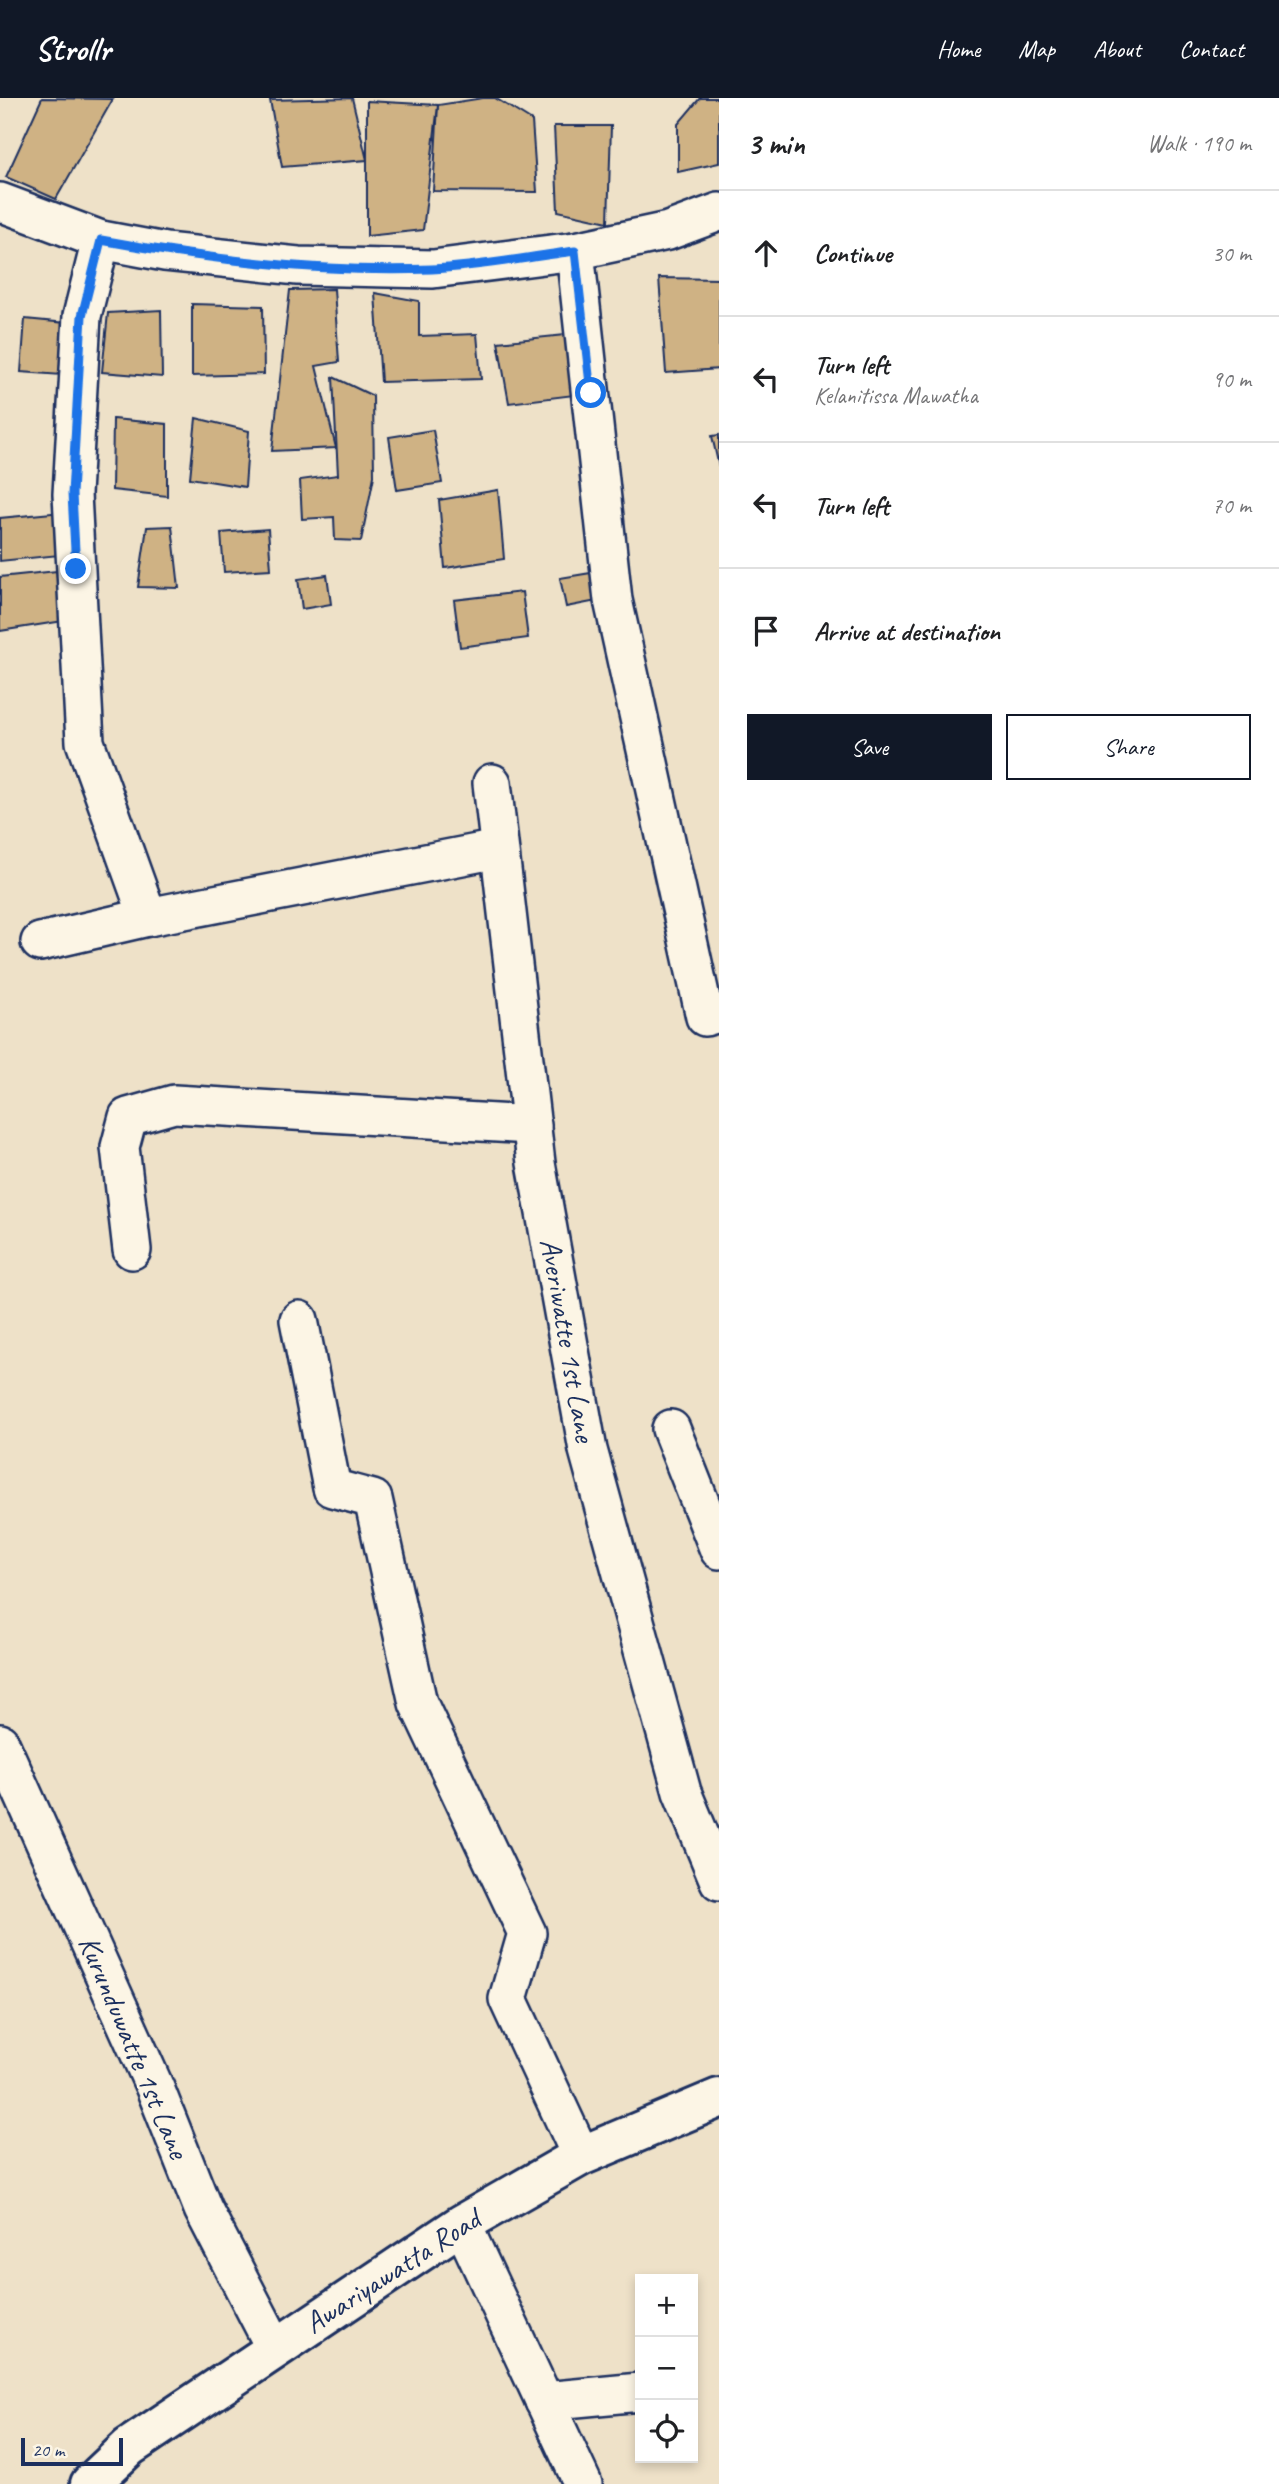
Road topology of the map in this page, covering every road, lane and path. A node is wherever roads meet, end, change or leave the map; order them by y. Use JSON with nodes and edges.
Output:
{"nodes":[{"id":1,"x":0,"y":202,"type":"edge"},
{"id":2,"x":719,"y":212,"type":"edge"},
{"id":3,"x":101,"y":240,"type":"junction"},
{"id":4,"x":575,"y":251,"type":"junction"},
{"id":5,"x":492,"y":783,"type":"dead end"},
{"id":6,"x":498,"y":849,"type":"junction"},
{"id":7,"x":148,"y":917,"type":"junction"},
{"id":8,"x":40,"y":942,"type":"dead end"},
{"id":9,"x":719,"y":1013,"type":"edge"},
{"id":10,"x":532,"y":1125,"type":"junction"},
{"id":11,"x":132,"y":1250,"type":"dead end"},
{"id":12,"x":299,"y":1320,"type":"dead end"},
{"id":13,"x":671,"y":1429,"type":"dead end"},
{"id":14,"x":719,"y":1550,"type":"edge"},
{"id":15,"x":0,"y":1743,"type":"edge"},
{"id":16,"x":719,"y":1881,"type":"edge"},
{"id":17,"x":719,"y":2098,"type":"edge"},
{"id":18,"x":581,"y":2156,"type":"junction"},
{"id":19,"x":461,"y":2224,"type":"junction"},
{"id":20,"x":275,"y":2348,"type":"junction"},
{"id":21,"x":635,"y":2392,"type":"edge"},
{"id":22,"x":544,"y":2401,"type":"junction"},
{"id":23,"x":90,"y":2484,"type":"edge"},
{"id":24,"x":583,"y":2484,"type":"edge"}],
"edges":[{"from":1,"to":3,"type":"street"},
{"from":2,"to":4,"type":"street"},
{"from":3,"to":4,"type":"street"},
{"from":3,"to":7,"type":"street"},
{"from":4,"to":9,"type":"street"},
{"from":5,"to":6,"type":"street","name":"Averiwatte 1st Lane"},
{"from":6,"to":7,"type":"street"},
{"from":6,"to":10,"type":"street","name":"Averiwatte 1st Lane"},
{"from":7,"to":8,"type":"street"},
{"from":10,"to":11,"type":"street"},
{"from":10,"to":16,"type":"street","name":"Averiwatte 1st Lane"},
{"from":12,"to":18,"type":"street"},
{"from":13,"to":14,"type":"street"},
{"from":15,"to":20,"type":"street","name":"Kurunduwatte 1st Lane"},
{"from":17,"to":18,"type":"street","name":"Awariyawatta Road"},
{"from":18,"to":19,"type":"street","name":"Awariyawatta Road"},
{"from":19,"to":20,"type":"street","name":"Awariyawatta Road"},
{"from":19,"to":22,"type":"street"},
{"from":20,"to":23,"type":"street","name":"Awariyawatta Road"},
{"from":21,"to":22,"type":"street"},
{"from":22,"to":24,"type":"street"}]}
